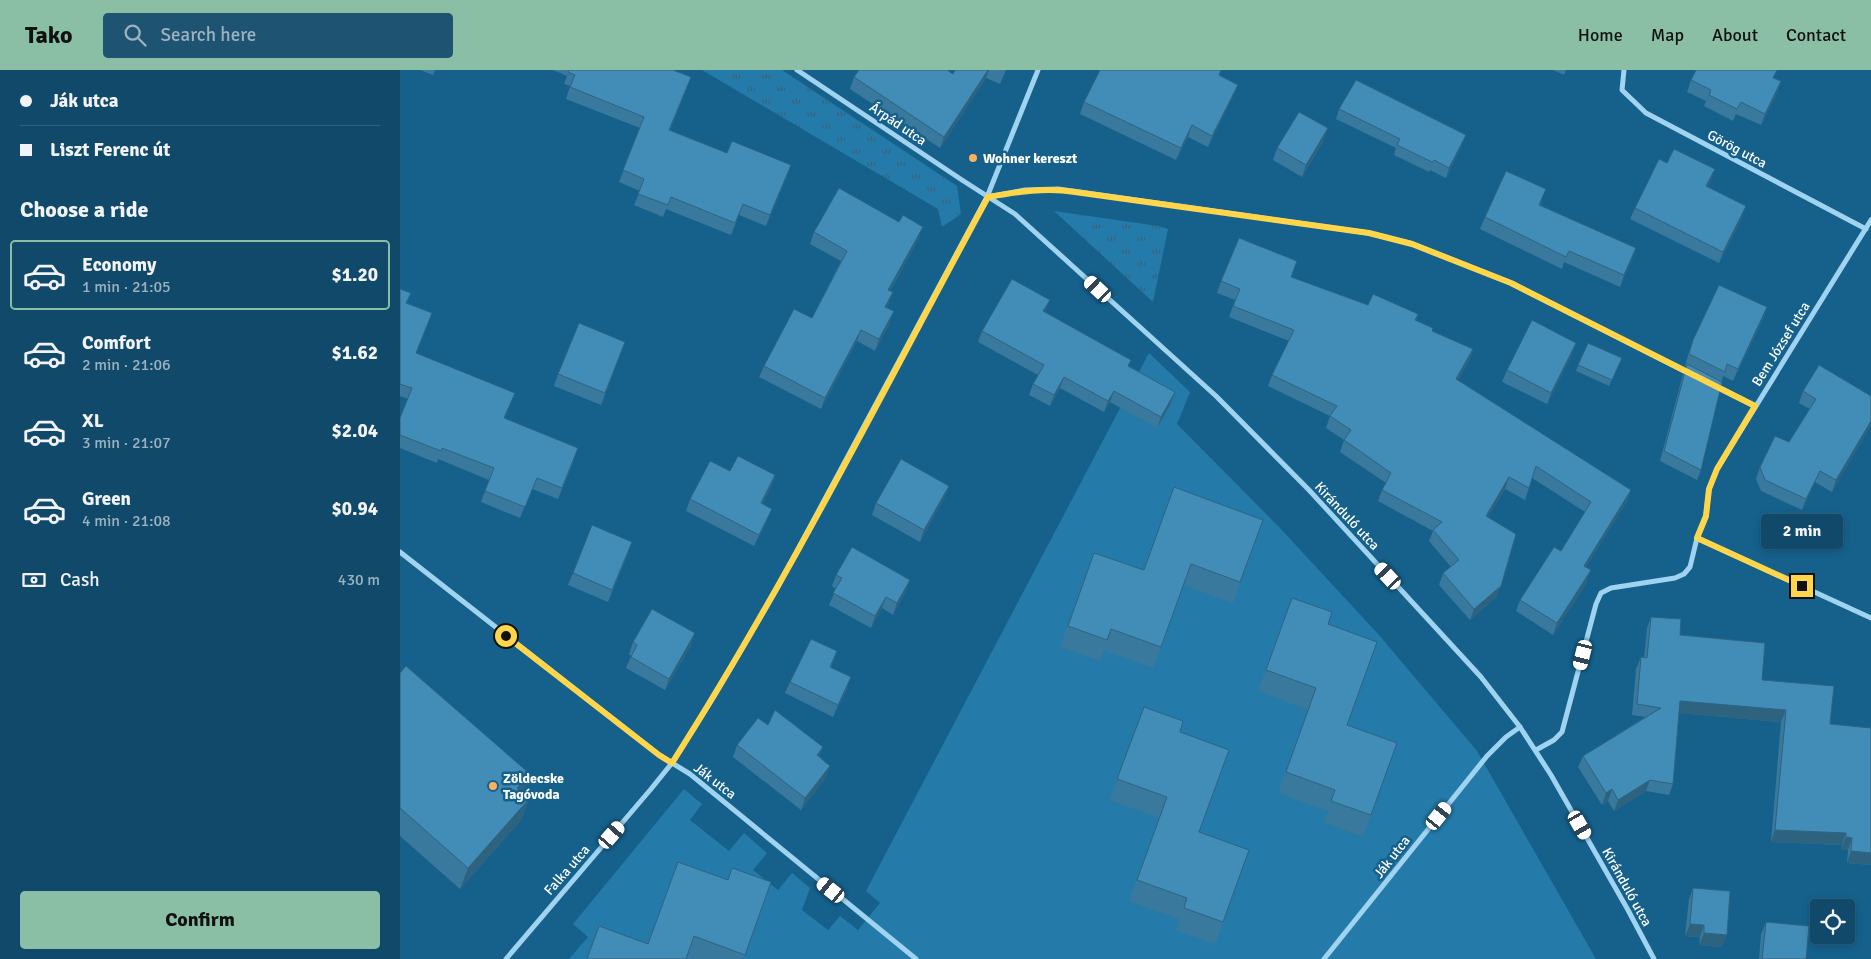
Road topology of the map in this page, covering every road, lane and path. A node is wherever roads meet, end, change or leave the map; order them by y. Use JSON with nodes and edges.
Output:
{"nodes":[{"id":1,"x":797,"y":70,"type":"edge"},
{"id":2,"x":1038,"y":70,"type":"edge"},
{"id":3,"x":1624,"y":70,"type":"edge"},
{"id":4,"x":988,"y":197,"type":"junction"},
{"id":5,"x":1871,"y":220,"type":"edge"},
{"id":6,"x":1866,"y":229,"type":"junction"},
{"id":7,"x":1694,"y":376,"type":"edge"},
{"id":8,"x":1712,"y":384,"type":"edge"},
{"id":9,"x":1755,"y":406,"type":"junction"},
{"id":10,"x":1697,"y":538,"type":"junction"},
{"id":11,"x":400,"y":552,"type":"edge"},
{"id":12,"x":1871,"y":618,"type":"edge"},
{"id":13,"x":1520,"y":727,"type":"junction"},
{"id":14,"x":1536,"y":750,"type":"junction"},
{"id":15,"x":672,"y":763,"type":"junction"},
{"id":16,"x":506,"y":959,"type":"edge"},
{"id":17,"x":916,"y":959,"type":"edge"},
{"id":18,"x":1324,"y":959,"type":"edge"},
{"id":19,"x":1654,"y":959,"type":"edge"}],
"edges":[{"from":1,"to":4,"type":"street","name":"Árpád utca"},
{"from":2,"to":4,"type":"street","name":"Falka utca"},
{"from":3,"to":6,"type":"street","name":"Görög utca"},
{"from":4,"to":7,"type":"street"},
{"from":4,"to":13,"type":"street","name":"Kiránduló utca"},
{"from":4,"to":15,"type":"street","name":"Falka utca"},
{"from":5,"to":6,"type":"street","name":"Bem József utca"},
{"from":6,"to":9,"type":"street","name":"Bem József utca"},
{"from":8,"to":9,"type":"street"},
{"from":9,"to":10,"type":"street","name":"Bem József utca"},
{"from":10,"to":12,"type":"street"},
{"from":10,"to":14,"type":"street","name":"Bem József utca"},
{"from":11,"to":15,"type":"street","name":"Ják utca"},
{"from":13,"to":14,"type":"street","name":"Kiránduló utca"},
{"from":13,"to":18,"type":"street","name":"Ják utca"},
{"from":14,"to":19,"type":"street","name":"Kiránduló utca"},
{"from":15,"to":16,"type":"street","name":"Falka utca"},
{"from":15,"to":17,"type":"street","name":"Ják utca"}]}
